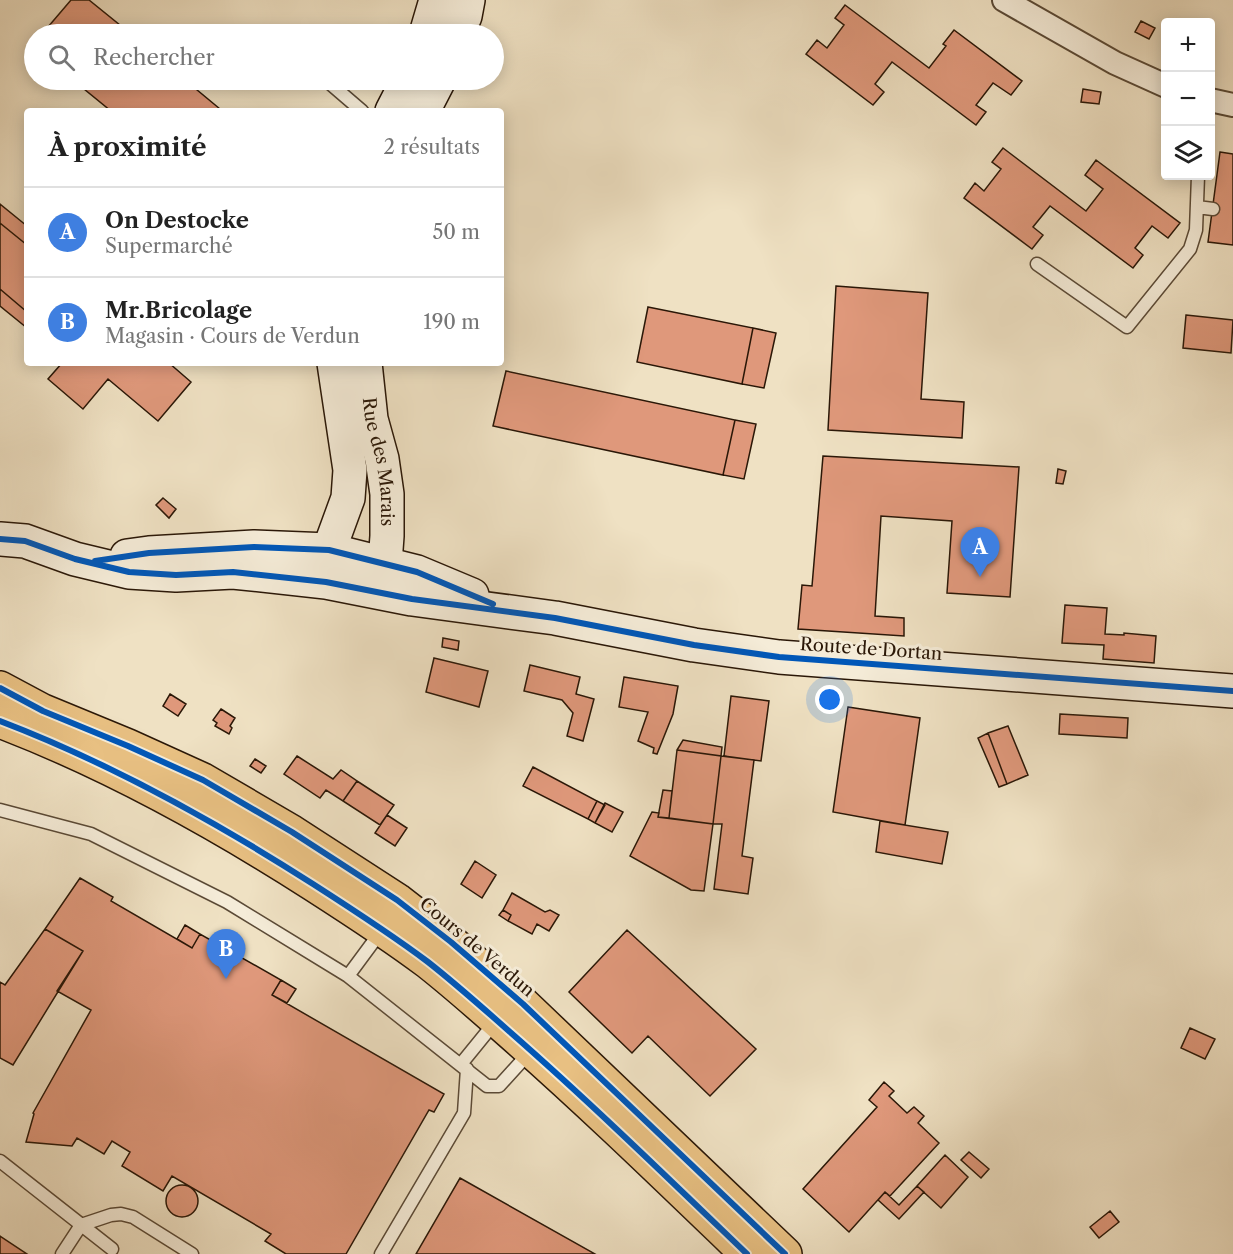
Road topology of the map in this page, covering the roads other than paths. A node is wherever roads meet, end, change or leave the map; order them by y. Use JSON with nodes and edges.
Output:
{"nodes":[{"id":1,"x":436,"y":0,"type":"edge"},
{"id":2,"x":468,"y":0,"type":"edge"},
{"id":3,"x":1004,"y":0,"type":"edge"},
{"id":4,"x":429,"y":24,"type":"edge"},
{"id":5,"x":461,"y":24,"type":"edge"},
{"id":6,"x":1161,"y":84,"type":"edge"},
{"id":7,"x":338,"y":90,"type":"edge"},
{"id":8,"x":403,"y":90,"type":"edge"},
{"id":9,"x":434,"y":90,"type":"edge"},
{"id":10,"x":1215,"y":101,"type":"edge"},
{"id":11,"x":1233,"y":105,"type":"edge"},
{"id":12,"x":359,"y":108,"type":"edge"},
{"id":13,"x":394,"y":108,"type":"edge"},
{"id":14,"x":425,"y":108,"type":"edge"},
{"id":15,"x":1198,"y":180,"type":"edge"},
{"id":16,"x":1197,"y":207,"type":"junction"},
{"id":17,"x":1213,"y":209,"type":"dead end"},
{"id":18,"x":1037,"y":264,"type":"dead end"},
{"id":19,"x":334,"y":366,"type":"edge"},
{"id":20,"x":352,"y":366,"type":"edge"},
{"id":21,"x":365,"y":366,"type":"edge"},
{"id":22,"x":372,"y":419,"type":"junction"},
{"id":23,"x":0,"y":539,"type":"edge"},
{"id":24,"x":328,"y":550,"type":"junction"},
{"id":25,"x":87,"y":562,"type":"junction"},
{"id":26,"x":385,"y":563,"type":"junction"},
{"id":27,"x":233,"y":572,"type":"junction"},
{"id":28,"x":510,"y":611,"type":"junction"},
{"id":29,"x":0,"y":688,"type":"edge"},
{"id":30,"x":1233,"y":691,"type":"edge"},
{"id":31,"x":0,"y":721,"type":"edge"},
{"id":32,"x":0,"y":810,"type":"edge"},
{"id":33,"x":383,"y":929,"type":"junction"},
{"id":34,"x":348,"y":976,"type":"junction"},
{"id":35,"x":496,"y":1020,"type":"junction"},
{"id":36,"x":539,"y":1057,"type":"junction"},
{"id":37,"x":583,"y":1060,"type":"junction"},
{"id":38,"x":464,"y":1066,"type":"junction"},
{"id":39,"x":611,"y":1086,"type":"junction"},
{"id":40,"x":0,"y":1161,"type":"edge"},
{"id":41,"x":81,"y":1225,"type":"junction"},
{"id":42,"x":112,"y":1249,"type":"dead end"},
{"id":43,"x":768,"y":1250,"type":"edge"},
{"id":44,"x":62,"y":1254,"type":"edge"},
{"id":45,"x":192,"y":1254,"type":"edge"},
{"id":46,"x":381,"y":1254,"type":"edge"}],
"edges":[{"from":1,"to":4,"type":"main road"},
{"from":2,"to":5,"type":"main road"},
{"from":3,"to":6,"type":"street"},
{"from":7,"to":12,"type":"lane"},
{"from":8,"to":13,"type":"main road"},
{"from":9,"to":14,"type":"main road"},
{"from":10,"to":11,"type":"street"},
{"from":15,"to":16,"type":"lane"},
{"from":16,"to":17,"type":"lane"},
{"from":16,"to":18,"type":"lane"},
{"from":19,"to":24,"type":"main road","name":"Rue des Marais"},
{"from":20,"to":22,"type":"main road"},
{"from":21,"to":22,"type":"main road","name":"Rue des Marais"},
{"from":22,"to":26,"type":"main road","name":"Rue des Marais"},
{"from":23,"to":25,"type":"main road","name":"Route de Dortan"},
{"from":24,"to":25,"type":"main road","name":"Route de Dortan"},
{"from":24,"to":26,"type":"main road","name":"Route de Dortan"},
{"from":25,"to":27,"type":"main road","name":"Route de Dortan"},
{"from":26,"to":27,"type":"main road"},
{"from":26,"to":28,"type":"main road","name":"Route de Dortan"},
{"from":27,"to":28,"type":"main road","name":"Route de Dortan"},
{"from":28,"to":30,"type":"main road","name":"Route de Dortan"},
{"from":29,"to":37,"type":"main road","name":"Cours de Verdun"},
{"from":31,"to":33,"type":"main road"},
{"from":32,"to":34,"type":"lane"},
{"from":33,"to":34,"type":"lane"},
{"from":33,"to":35,"type":"main road"},
{"from":33,"to":37,"type":"main road"},
{"from":34,"to":38,"type":"lane"},
{"from":35,"to":36,"type":"main road"},
{"from":35,"to":38,"type":"lane"},
{"from":36,"to":38,"type":"lane"},
{"from":36,"to":39,"type":"main road"},
{"from":36,"to":43,"type":"main road"},
{"from":37,"to":39,"type":"main road","name":"Cours de Verdun"},
{"from":38,"to":46,"type":"lane"},
{"from":39,"to":43,"type":"main road","name":"Cours de Verdun"},
{"from":40,"to":41,"type":"lane"},
{"from":41,"to":42,"type":"lane"},
{"from":41,"to":44,"type":"lane"},
{"from":41,"to":45,"type":"lane"}]}
